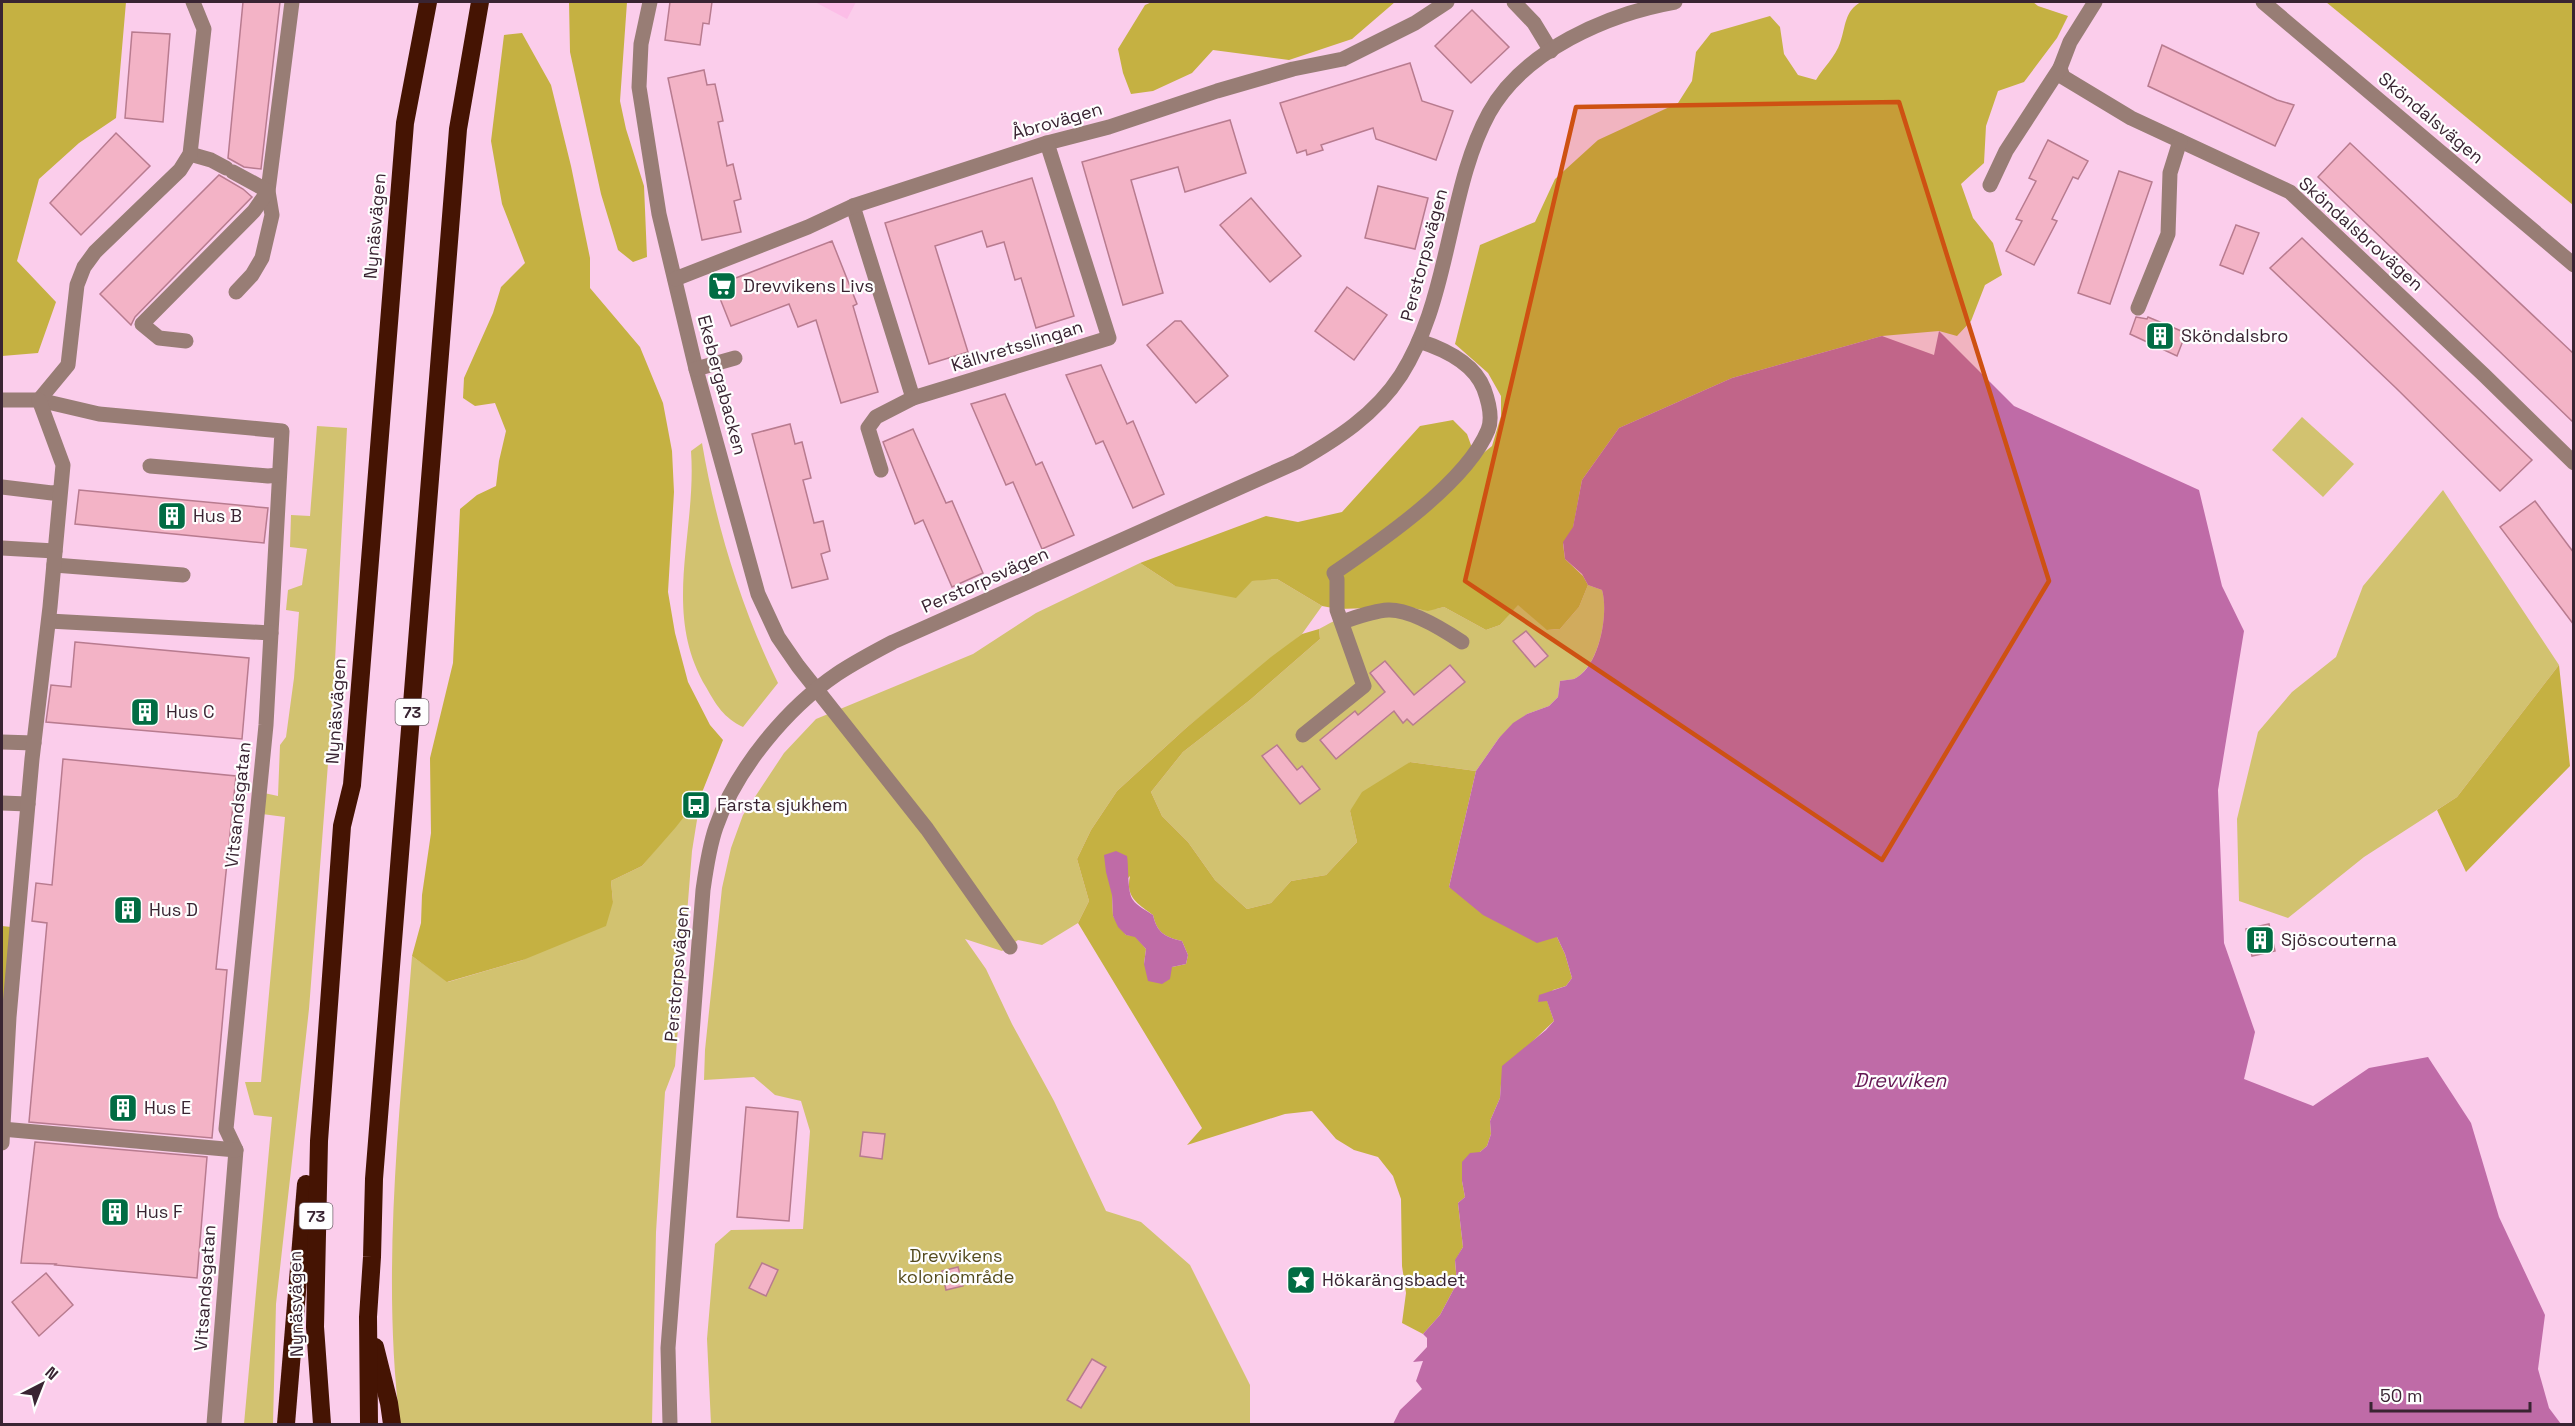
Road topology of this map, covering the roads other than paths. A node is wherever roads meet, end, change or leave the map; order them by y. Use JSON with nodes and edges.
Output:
{"nodes":[{"id":1,"x":292,"y":2,"type":"edge"},
{"id":2,"x":428,"y":2,"type":"edge"},
{"id":3,"x":480,"y":2,"type":"edge"},
{"id":4,"x":650,"y":2,"type":"edge"},
{"id":5,"x":1447,"y":2,"type":"edge"},
{"id":6,"x":1514,"y":2,"type":"edge"},
{"id":7,"x":1675,"y":2,"type":"edge"},
{"id":8,"x":2095,"y":2,"type":"edge"},
{"id":9,"x":2263,"y":2,"type":"edge"},
{"id":10,"x":198,"y":3,"type":"edge"},
{"id":11,"x":1551,"y":51,"type":"junction"},
{"id":12,"x":2060,"y":68,"type":"junction"},
{"id":13,"x":2180,"y":141,"type":"junction"},
{"id":14,"x":1047,"y":143,"type":"junction"},
{"id":15,"x":190,"y":154,"type":"junction"},
{"id":16,"x":1990,"y":184,"type":"dead end"},
{"id":17,"x":268,"y":191,"type":"junction"},
{"id":18,"x":853,"y":206,"type":"junction"},
{"id":19,"x":2574,"y":265,"type":"edge"},
{"id":20,"x":675,"y":279,"type":"junction"},
{"id":21,"x":236,"y":292,"type":"dead end"},
{"id":22,"x":2138,"y":308,"type":"dead end"},
{"id":23,"x":186,"y":341,"type":"dead end"},
{"id":24,"x":1419,"y":341,"type":"junction"},
{"id":25,"x":735,"y":358,"type":"dead end"},
{"id":26,"x":696,"y":369,"type":"junction"},
{"id":27,"x":913,"y":398,"type":"junction"},
{"id":28,"x":2,"y":400,"type":"edge"},
{"id":29,"x":39,"y":400,"type":"junction"},
{"id":30,"x":2574,"y":463,"type":"edge"},
{"id":31,"x":150,"y":466,"type":"dead end"},
{"id":32,"x":881,"y":470,"type":"dead end"},
{"id":33,"x":279,"y":475,"type":"junction"},
{"id":34,"x":2,"y":487,"type":"edge"},
{"id":35,"x":59,"y":492,"type":"junction"},
{"id":36,"x":2,"y":548,"type":"edge"},
{"id":37,"x":54,"y":558,"type":"junction"},
{"id":38,"x":183,"y":575,"type":"dead end"},
{"id":39,"x":49,"y":621,"type":"junction"},
{"id":40,"x":1342,"y":622,"type":"junction"},
{"id":41,"x":271,"y":633,"type":"junction"},
{"id":42,"x":1462,"y":642,"type":"dead end"},
{"id":43,"x":816,"y":690,"type":"junction"},
{"id":44,"x":1303,"y":735,"type":"dead end"},
{"id":45,"x":2,"y":741,"type":"edge"},
{"id":46,"x":34,"y":743,"type":"junction"},
{"id":47,"x":2,"y":803,"type":"edge"},
{"id":48,"x":28,"y":804,"type":"junction"},
{"id":49,"x":1010,"y":947,"type":"dead end"},
{"id":50,"x":328,"y":1007,"type":"junction"},
{"id":51,"x":2,"y":1136,"type":"edge"},
{"id":52,"x":236,"y":1150,"type":"junction"},
{"id":53,"x":368,"y":1317,"type":"junction"},
{"id":54,"x":214,"y":1425,"type":"edge"},
{"id":55,"x":286,"y":1425,"type":"edge"},
{"id":56,"x":322,"y":1425,"type":"edge"},
{"id":57,"x":369,"y":1425,"type":"edge"},
{"id":58,"x":392,"y":1425,"type":"edge"},
{"id":59,"x":670,"y":1425,"type":"edge"}],
"edges":[{"from":1,"to":17,"type":"street"},
{"from":2,"to":50,"type":"highway","name":"Nynäsvägen","number":"73"},
{"from":3,"to":53,"type":"highway","number":"73"},
{"from":4,"to":20,"type":"street","name":"Ekebergabacken"},
{"from":5,"to":14,"type":"street","name":"Åbrovägen"},
{"from":6,"to":11,"type":"street"},
{"from":7,"to":11,"type":"street","name":"Perstorpsvägen"},
{"from":8,"to":12,"type":"street"},
{"from":9,"to":19,"type":"street","name":"Sköndalsvägen"},
{"from":10,"to":15,"type":"street"},
{"from":11,"to":24,"type":"street","name":"Perstorpsvägen"},
{"from":12,"to":13,"type":"street","name":"Sköndalsbrovägen"},
{"from":12,"to":16,"type":"street"},
{"from":13,"to":22,"type":"street"},
{"from":13,"to":30,"type":"street","name":"Sköndalsbrovägen"},
{"from":14,"to":18,"type":"street","name":"Åbrovägen"},
{"from":14,"to":27,"type":"street","name":"Källvretsslingan"},
{"from":15,"to":17,"type":"street"},
{"from":15,"to":29,"type":"street"},
{"from":17,"to":21,"type":"street"},
{"from":17,"to":23,"type":"street"},
{"from":18,"to":20,"type":"street","name":"Åbrovägen"},
{"from":18,"to":27,"type":"street"},
{"from":20,"to":26,"type":"street","name":"Ekebergabacken"},
{"from":24,"to":40,"type":"street"},
{"from":24,"to":43,"type":"street","name":"Perstorpsvägen"},
{"from":25,"to":26,"type":"street"},
{"from":26,"to":43,"type":"street","name":"Ekebergabacken"},
{"from":27,"to":32,"type":"street","name":"Källvretsslingan"},
{"from":28,"to":29,"type":"street","name":"Vitsandsgatan"},
{"from":29,"to":33,"type":"street","name":"Vitsandsgatan"},
{"from":29,"to":35,"type":"street"},
{"from":31,"to":33,"type":"street"},
{"from":33,"to":41,"type":"street","name":"Vitsandsgatan"},
{"from":34,"to":35,"type":"street"},
{"from":35,"to":37,"type":"street"},
{"from":36,"to":37,"type":"street"},
{"from":37,"to":38,"type":"street"},
{"from":37,"to":39,"type":"street"},
{"from":39,"to":41,"type":"street"},
{"from":39,"to":46,"type":"street"},
{"from":40,"to":42,"type":"street"},
{"from":40,"to":44,"type":"street"},
{"from":41,"to":52,"type":"street","name":"Vitsandsgatan"},
{"from":43,"to":49,"type":"street","name":"Ekebergabacken"},
{"from":43,"to":59,"type":"street","name":"Perstorpsvägen"},
{"from":45,"to":46,"type":"street"},
{"from":46,"to":48,"type":"street"},
{"from":47,"to":48,"type":"street"},
{"from":48,"to":51,"type":"street"},
{"from":50,"to":55,"type":"highway"},
{"from":50,"to":56,"type":"highway","name":"Nynäsvägen","number":"73"},
{"from":51,"to":52,"type":"street"},
{"from":52,"to":54,"type":"street","name":"Vitsandsgatan"},
{"from":53,"to":57,"type":"highway","number":"73"},
{"from":53,"to":58,"type":"highway"}]}
